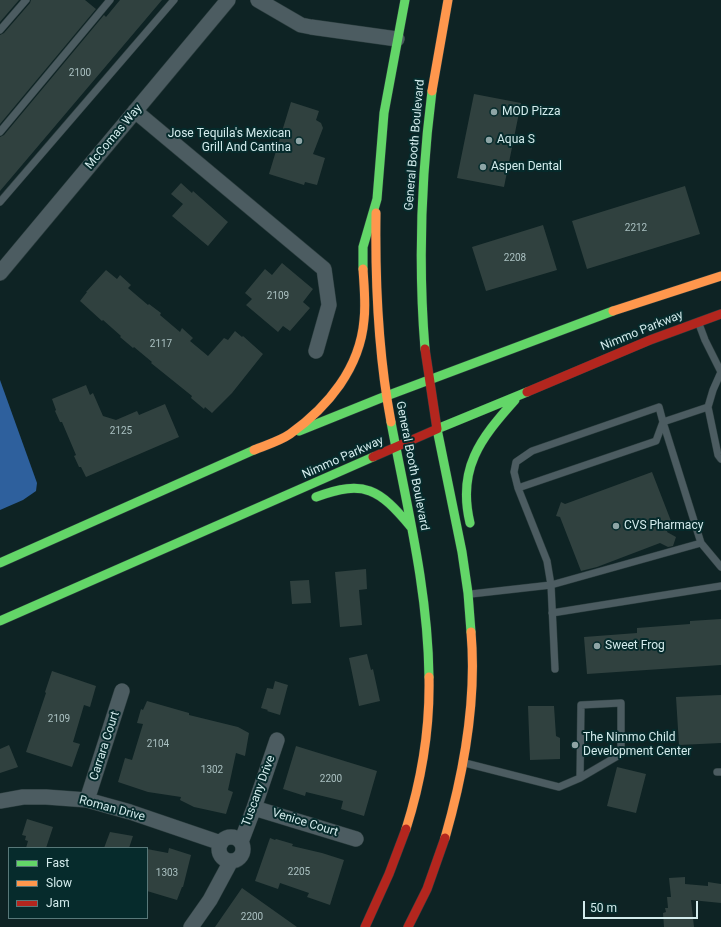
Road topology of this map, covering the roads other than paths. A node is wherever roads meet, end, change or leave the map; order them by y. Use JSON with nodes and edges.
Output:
{"nodes":[{"id":1,"x":26,"y":0,"type":"edge"},
{"id":2,"x":110,"y":0,"type":"edge"},
{"id":3,"x":174,"y":0,"type":"edge"},
{"id":4,"x":258,"y":0,"type":"edge"},
{"id":5,"x":405,"y":0,"type":"edge"},
{"id":6,"x":448,"y":0,"type":"edge"},
{"id":7,"x":226,"y":1,"type":"edge"},
{"id":8,"x":0,"y":30,"type":"edge"},
{"id":9,"x":397,"y":39,"type":"junction"},
{"id":10,"x":135,"y":111,"type":"junction"},
{"id":11,"x":0,"y":132,"type":"edge"},
{"id":12,"x":377,"y":199,"type":"junction"},
{"id":13,"x":0,"y":202,"type":"edge"},
{"id":14,"x":0,"y":273,"type":"edge"},
{"id":15,"x":721,"y":276,"type":"edge"},
{"id":16,"x":721,"y":314,"type":"edge"},
{"id":17,"x":698,"y":322,"type":"junction"},
{"id":18,"x":316,"y":351,"type":"dead end"},
{"id":19,"x":721,"y":372,"type":"edge"},
{"id":20,"x":429,"y":380,"type":"junction"},
{"id":21,"x":518,"y":395,"type":"junction"},
{"id":22,"x":387,"y":396,"type":"junction"},
{"id":23,"x":708,"y":407,"type":"junction"},
{"id":24,"x":664,"y":422,"type":"junction"},
{"id":25,"x":437,"y":429,"type":"junction"},
{"id":26,"x":289,"y":435,"type":"junction"},
{"id":27,"x":395,"y":448,"type":"junction"},
{"id":28,"x":721,"y":460,"type":"edge"},
{"id":29,"x":518,"y":488,"type":"junction"},
{"id":30,"x":307,"y":501,"type":"dead end"},
{"id":31,"x":411,"y":527,"type":"junction"},
{"id":32,"x":472,"y":533,"type":"dead end"},
{"id":33,"x":701,"y":543,"type":"junction"},
{"id":34,"x":181,"y":552,"type":"dead end"},
{"id":35,"x":0,"y":563,"type":"edge"},
{"id":36,"x":131,"y":564,"type":"junction"},
{"id":37,"x":721,"y":567,"type":"edge"},
{"id":38,"x":551,"y":585,"type":"junction"},
{"id":39,"x":721,"y":586,"type":"edge"},
{"id":40,"x":468,"y":594,"type":"junction"},
{"id":41,"x":552,"y":613,"type":"junction"},
{"id":42,"x":0,"y":621,"type":"edge"},
{"id":43,"x":481,"y":645,"type":"dead end"},
{"id":44,"x":555,"y":669,"type":"dead end"},
{"id":45,"x":472,"y":673,"type":"junction"},
{"id":46,"x":122,"y":691,"type":"dead end"},
{"id":47,"x":277,"y":740,"type":"dead end"},
{"id":48,"x":463,"y":762,"type":"junction"},
{"id":49,"x":580,"y":778,"type":"junction"},
{"id":50,"x":87,"y":800,"type":"junction"},
{"id":51,"x":0,"y":801,"type":"edge"},
{"id":52,"x":254,"y":808,"type":"junction"},
{"id":53,"x":356,"y":839,"type":"dead end"},
{"id":54,"x":241,"y":842,"type":"junction"},
{"id":55,"x":221,"y":843,"type":"junction"},
{"id":56,"x":231,"y":861,"type":"junction"},
{"id":57,"x":191,"y":927,"type":"edge"},
{"id":58,"x":365,"y":927,"type":"edge"},
{"id":59,"x":408,"y":927,"type":"edge"}],
"edges":[{"from":1,"to":8,"type":"lane"},
{"from":2,"to":11,"type":"lane"},
{"from":3,"to":13,"type":"lane"},
{"from":4,"to":9,"type":"street"},
{"from":5,"to":9,"type":"main road","name":"General Booth Boulevard"},
{"from":6,"to":20,"type":"main road","name":"General Booth Boulevard"},
{"from":7,"to":10,"type":"street","name":"McComas Way"},
{"from":9,"to":12,"type":"main road","name":"General Booth Boulevard"},
{"from":10,"to":14,"type":"street","name":"McComas Way"},
{"from":10,"to":18,"type":"street"},
{"from":12,"to":22,"type":"main road","name":"General Booth Boulevard"},
{"from":12,"to":26,"type":"main road"},
{"from":15,"to":20,"type":"main road"},
{"from":16,"to":17,"type":"main road","name":"Nimmo Parkway"},
{"from":17,"to":19,"type":"lane"},
{"from":17,"to":21,"type":"main road","name":"Nimmo Parkway"},
{"from":19,"to":23,"type":"lane"},
{"from":20,"to":22,"type":"main road"},
{"from":20,"to":25,"type":"main road","name":"General Booth Boulevard"},
{"from":21,"to":25,"type":"main road","name":"Nimmo Parkway"},
{"from":21,"to":32,"type":"main road"},
{"from":22,"to":26,"type":"main road"},
{"from":22,"to":27,"type":"main road","name":"General Booth Boulevard"},
{"from":23,"to":24,"type":"lane"},
{"from":23,"to":28,"type":"lane"},
{"from":24,"to":29,"type":"lane"},
{"from":24,"to":29,"type":"lane"},
{"from":24,"to":33,"type":"lane"},
{"from":25,"to":27,"type":"main road","name":"Nimmo Parkway"},
{"from":25,"to":40,"type":"main road","name":"General Booth Boulevard"},
{"from":26,"to":35,"type":"main road"},
{"from":27,"to":31,"type":"main road","name":"General Booth Boulevard"},
{"from":27,"to":36,"type":"main road","name":"Nimmo Parkway"},
{"from":29,"to":38,"type":"lane"},
{"from":30,"to":31,"type":"main road"},
{"from":31,"to":58,"type":"main road","name":"General Booth Boulevard"},
{"from":33,"to":37,"type":"lane"},
{"from":33,"to":38,"type":"lane"},
{"from":34,"to":36,"type":"main road"},
{"from":36,"to":42,"type":"main road","name":"Nimmo Parkway"},
{"from":38,"to":40,"type":"lane"},
{"from":38,"to":41,"type":"lane"},
{"from":39,"to":41,"type":"lane"},
{"from":40,"to":45,"type":"main road","name":"General Booth Boulevard"},
{"from":41,"to":44,"type":"lane"},
{"from":43,"to":45,"type":"main road"},
{"from":45,"to":48,"type":"main road","name":"General Booth Boulevard"},
{"from":46,"to":50,"type":"street","name":"Carrara Court"},
{"from":47,"to":52,"type":"street","name":"Tuscany Drive"},
{"from":48,"to":49,"type":"lane"},
{"from":48,"to":59,"type":"main road","name":"General Booth Boulevard"},
{"from":49,"to":49,"type":"lane"},
{"from":50,"to":51,"type":"street","name":"Roman Drive"},
{"from":50,"to":55,"type":"street","name":"Roman Drive"},
{"from":52,"to":53,"type":"street","name":"Venice Court"},
{"from":52,"to":54,"type":"street","name":"Tuscany Drive"},
{"from":54,"to":55,"type":"street"},
{"from":54,"to":56,"type":"street"},
{"from":55,"to":56,"type":"street"},
{"from":56,"to":57,"type":"street"}]}
